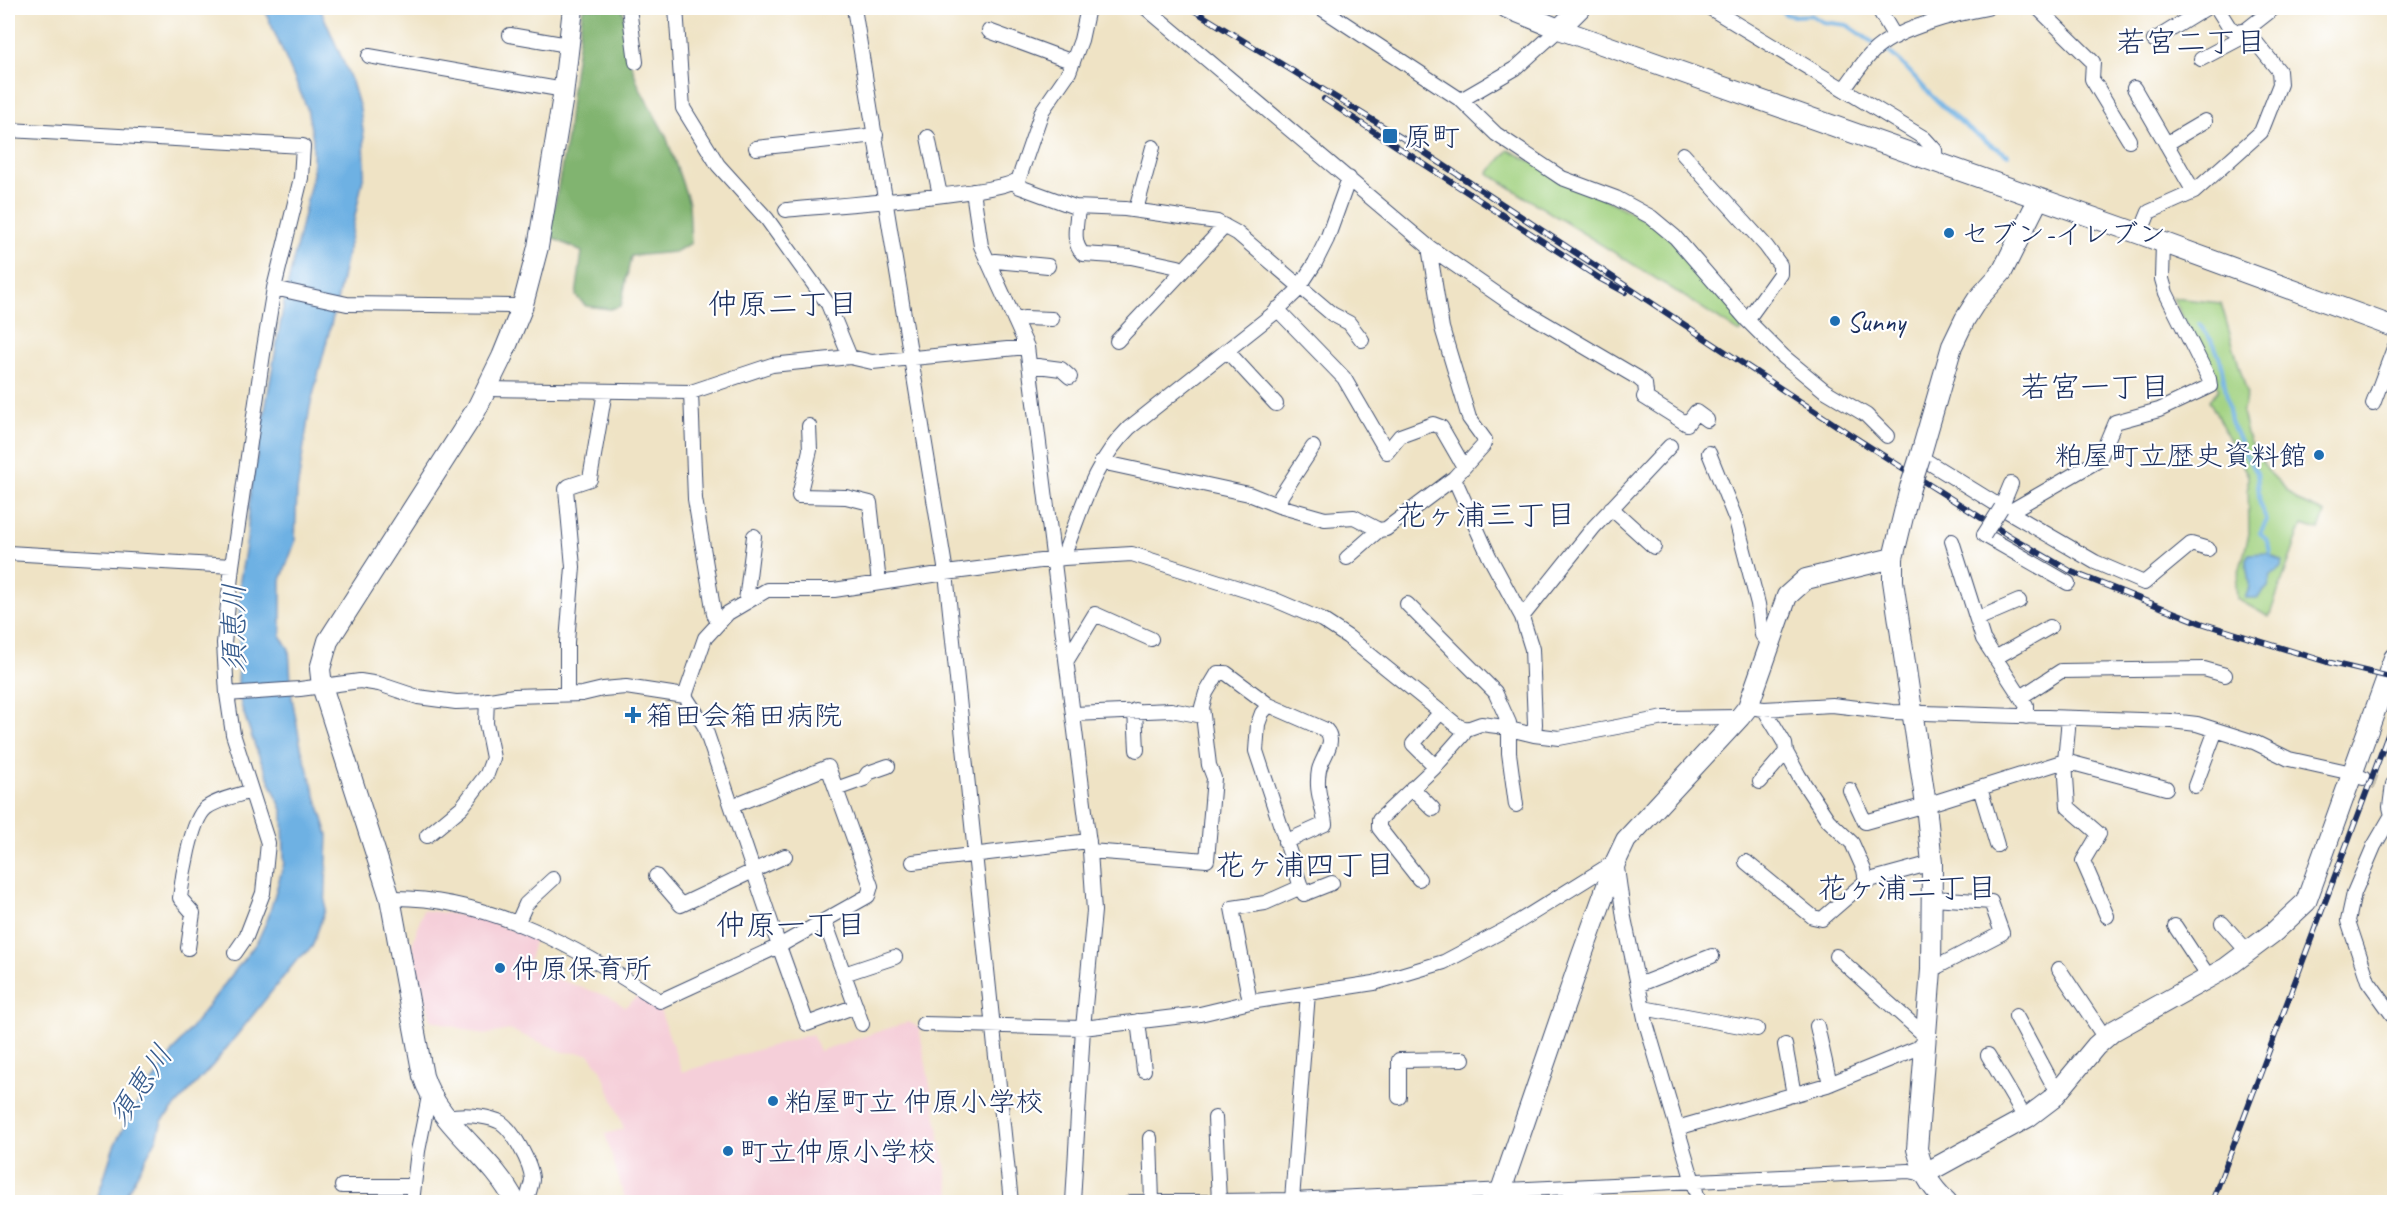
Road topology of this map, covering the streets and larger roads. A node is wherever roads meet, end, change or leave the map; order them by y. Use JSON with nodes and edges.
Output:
{"nodes":[{"id":1,"x":573,"y":8,"type":"edge"},
{"id":2,"x":629,"y":8,"type":"edge"},
{"id":3,"x":676,"y":8,"type":"edge"},
{"id":4,"x":854,"y":8,"type":"edge"},
{"id":5,"x":1088,"y":8,"type":"edge"},
{"id":6,"x":1146,"y":8,"type":"edge"},
{"id":7,"x":1321,"y":8,"type":"edge"},
{"id":8,"x":1507,"y":8,"type":"edge"},
{"id":9,"x":1580,"y":8,"type":"edge"},
{"id":10,"x":1710,"y":8,"type":"edge"},
{"id":11,"x":1878,"y":8,"type":"edge"},
{"id":12,"x":1979,"y":8,"type":"edge"},
{"id":13,"x":2038,"y":8,"type":"edge"},
{"id":14,"x":2206,"y":8,"type":"edge"},
{"id":15,"x":2217,"y":8,"type":"edge"},
{"id":16,"x":2274,"y":8,"type":"edge"},
{"id":17,"x":1559,"y":29,"type":"junction"},
{"id":18,"x":2246,"y":30,"type":"junction"},
{"id":19,"x":989,"y":31,"type":"dead end"},
{"id":20,"x":510,"y":35,"type":"dead end"},
{"id":21,"x":1894,"y":37,"type":"junction"},
{"id":22,"x":2154,"y":40,"type":"dead end"},
{"id":23,"x":568,"y":45,"type":"junction"},
{"id":24,"x":369,"y":56,"type":"dead end"},
{"id":25,"x":2201,"y":59,"type":"dead end"},
{"id":26,"x":636,"y":62,"type":"dead end"},
{"id":27,"x":1073,"y":62,"type":"junction"},
{"id":28,"x":2134,"y":88,"type":"dead end"},
{"id":29,"x":1844,"y":89,"type":"junction"},
{"id":30,"x":564,"y":90,"type":"junction"},
{"id":31,"x":1461,"y":100,"type":"junction"},
{"id":32,"x":2205,"y":121,"type":"dead end"},
{"id":33,"x":8,"y":130,"type":"edge"},
{"id":34,"x":876,"y":135,"type":"junction"},
{"id":35,"x":928,"y":137,"type":"dead end"},
{"id":36,"x":2128,"y":140,"type":"dead end"},
{"id":37,"x":2166,"y":144,"type":"junction"},
{"id":38,"x":1153,"y":147,"type":"dead end"},
{"id":39,"x":756,"y":148,"type":"dead end"},
{"id":40,"x":1683,"y":154,"type":"dead end"},
{"id":41,"x":1936,"y":163,"type":"junction"},
{"id":42,"x":1349,"y":178,"type":"junction"},
{"id":43,"x":1015,"y":183,"type":"junction"},
{"id":44,"x":973,"y":191,"type":"junction"},
{"id":45,"x":2194,"y":192,"type":"junction"},
{"id":46,"x":940,"y":195,"type":"junction"},
{"id":47,"x":887,"y":200,"type":"junction"},
{"id":48,"x":2038,"y":200,"type":"junction"},
{"id":49,"x":1078,"y":208,"type":"junction"},
{"id":50,"x":786,"y":210,"type":"dead end"},
{"id":51,"x":1136,"y":210,"type":"junction"},
{"id":52,"x":1225,"y":226,"type":"junction"},
{"id":53,"x":2139,"y":234,"type":"junction"},
{"id":54,"x":2163,"y":243,"type":"junction"},
{"id":55,"x":1429,"y":247,"type":"junction"},
{"id":56,"x":989,"y":263,"type":"junction"},
{"id":57,"x":1048,"y":266,"type":"dead end"},
{"id":58,"x":1183,"y":271,"type":"junction"},
{"id":59,"x":1300,"y":286,"type":"junction"},
{"id":60,"x":280,"y":289,"type":"junction"},
{"id":61,"x":522,"y":308,"type":"junction"},
{"id":62,"x":1277,"y":309,"type":"junction"},
{"id":63,"x":1052,"y":319,"type":"dead end"},
{"id":64,"x":1747,"y":320,"type":"junction"},
{"id":65,"x":1015,"y":321,"type":"junction"},
{"id":66,"x":2394,"y":327,"type":"edge"},
{"id":67,"x":1362,"y":340,"type":"dead end"},
{"id":68,"x":1117,"y":341,"type":"dead end"},
{"id":69,"x":1028,"y":347,"type":"junction"},
{"id":70,"x":2394,"y":348,"type":"edge"},
{"id":71,"x":1227,"y":351,"type":"junction"},
{"id":72,"x":850,"y":357,"type":"junction"},
{"id":73,"x":912,"y":358,"type":"junction"},
{"id":74,"x":1030,"y":365,"type":"junction"},
{"id":75,"x":1070,"y":377,"type":"dead end"},
{"id":76,"x":487,"y":389,"type":"junction"},
{"id":77,"x":605,"y":391,"type":"junction"},
{"id":78,"x":691,"y":392,"type":"junction"},
{"id":79,"x":1276,"y":404,"type":"dead end"},
{"id":80,"x":2373,"y":404,"type":"dead end"},
{"id":81,"x":1707,"y":420,"type":"dead end"},
{"id":82,"x":809,"y":426,"type":"dead end"},
{"id":83,"x":1887,"y":436,"type":"dead end"},
{"id":84,"x":1670,"y":446,"type":"dead end"},
{"id":85,"x":1313,"y":447,"type":"dead end"},
{"id":86,"x":1709,"y":453,"type":"dead end"},
{"id":87,"x":1920,"y":457,"type":"junction"},
{"id":88,"x":1101,"y":462,"type":"junction"},
{"id":89,"x":1464,"y":467,"type":"junction"},
{"id":90,"x":1454,"y":478,"type":"junction"},
{"id":91,"x":2011,"y":484,"type":"dead end"},
{"id":92,"x":1279,"y":506,"type":"junction"},
{"id":93,"x":1611,"y":508,"type":"junction"},
{"id":94,"x":2005,"y":510,"type":"junction"},
{"id":95,"x":1379,"y":530,"type":"junction"},
{"id":96,"x":754,"y":536,"type":"dead end"},
{"id":97,"x":1952,"y":541,"type":"dead end"},
{"id":98,"x":1654,"y":547,"type":"dead end"},
{"id":99,"x":2208,"y":549,"type":"dead end"},
{"id":100,"x":8,"y":553,"type":"edge"},
{"id":101,"x":1347,"y":558,"type":"dead end"},
{"id":102,"x":1893,"y":558,"type":"junction"},
{"id":103,"x":1060,"y":559,"type":"junction"},
{"id":104,"x":232,"y":566,"type":"junction"},
{"id":105,"x":946,"y":573,"type":"junction"},
{"id":106,"x":879,"y":584,"type":"junction"},
{"id":107,"x":2068,"y":584,"type":"dead end"},
{"id":108,"x":2019,"y":601,"type":"dead end"},
{"id":109,"x":746,"y":602,"type":"junction"},
{"id":110,"x":1407,"y":604,"type":"dead end"},
{"id":111,"x":1522,"y":617,"type":"junction"},
{"id":112,"x":1977,"y":620,"type":"junction"},
{"id":113,"x":718,"y":623,"type":"junction"},
{"id":114,"x":2050,"y":627,"type":"dead end"},
{"id":115,"x":1151,"y":639,"type":"dead end"},
{"id":116,"x":1770,"y":645,"type":"junction"},
{"id":117,"x":1995,"y":658,"type":"junction"},
{"id":118,"x":2394,"y":658,"type":"edge"},
{"id":119,"x":1067,"y":660,"type":"junction"},
{"id":120,"x":2225,"y":675,"type":"dead end"},
{"id":121,"x":322,"y":686,"type":"junction"},
{"id":122,"x":231,"y":694,"type":"junction"},
{"id":123,"x":567,"y":694,"type":"junction"},
{"id":124,"x":685,"y":696,"type":"junction"},
{"id":125,"x":2021,"y":697,"type":"junction"},
{"id":126,"x":487,"y":700,"type":"junction"},
{"id":127,"x":1269,"y":705,"type":"junction"},
{"id":128,"x":1135,"y":710,"type":"junction"},
{"id":129,"x":1751,"y":711,"type":"junction"},
{"id":130,"x":1440,"y":712,"type":"junction"},
{"id":131,"x":1912,"y":712,"type":"junction"},
{"id":132,"x":1074,"y":714,"type":"junction"},
{"id":133,"x":1203,"y":716,"type":"junction"},
{"id":134,"x":2026,"y":717,"type":"junction"},
{"id":135,"x":2069,"y":718,"type":"junction"},
{"id":136,"x":1464,"y":728,"type":"junction"},
{"id":137,"x":1509,"y":729,"type":"junction"},
{"id":138,"x":2216,"y":730,"type":"junction"},
{"id":139,"x":1534,"y":735,"type":"junction"},
{"id":140,"x":1137,"y":750,"type":"dead end"},
{"id":141,"x":1786,"y":752,"type":"junction"},
{"id":142,"x":2065,"y":761,"type":"junction"},
{"id":143,"x":888,"y":766,"type":"dead end"},
{"id":144,"x":1436,"y":766,"type":"junction"},
{"id":145,"x":2358,"y":776,"type":"junction"},
{"id":146,"x":1760,"y":782,"type":"dead end"},
{"id":147,"x":2389,"y":784,"type":"edge"},
{"id":148,"x":2195,"y":786,"type":"dead end"},
{"id":149,"x":1412,"y":788,"type":"junction"},
{"id":150,"x":1980,"y":788,"type":"junction"},
{"id":151,"x":2166,"y":788,"type":"dead end"},
{"id":152,"x":836,"y":789,"type":"junction"},
{"id":153,"x":1850,"y":790,"type":"dead end"},
{"id":154,"x":251,"y":791,"type":"junction"},
{"id":155,"x":1516,"y":805,"type":"dead end"},
{"id":156,"x":1926,"y":805,"type":"junction"},
{"id":157,"x":732,"y":806,"type":"junction"},
{"id":158,"x":1433,"y":809,"type":"dead end"},
{"id":159,"x":2393,"y":820,"type":"edge"},
{"id":160,"x":427,"y":836,"type":"dead end"},
{"id":161,"x":1285,"y":842,"type":"junction"},
{"id":162,"x":1996,"y":845,"type":"dead end"},
{"id":163,"x":1089,"y":846,"type":"junction"},
{"id":164,"x":975,"y":855,"type":"junction"},
{"id":165,"x":785,"y":856,"type":"dead end"},
{"id":166,"x":1616,"y":861,"type":"junction"},
{"id":167,"x":913,"y":862,"type":"dead end"},
{"id":168,"x":1746,"y":862,"type":"dead end"},
{"id":169,"x":1932,"y":862,"type":"junction"},
{"id":170,"x":753,"y":870,"type":"junction"},
{"id":171,"x":656,"y":876,"type":"dead end"},
{"id":172,"x":553,"y":879,"type":"dead end"},
{"id":173,"x":1419,"y":879,"type":"dead end"},
{"id":174,"x":1866,"y":880,"type":"junction"},
{"id":175,"x":1332,"y":883,"type":"dead end"},
{"id":176,"x":1301,"y":887,"type":"junction"},
{"id":177,"x":390,"y":898,"type":"junction"},
{"id":178,"x":1933,"y":898,"type":"junction"},
{"id":179,"x":2107,"y":916,"type":"dead end"},
{"id":180,"x":825,"y":922,"type":"junction"},
{"id":181,"x":2222,"y":923,"type":"dead end"},
{"id":182,"x":517,"y":924,"type":"junction"},
{"id":183,"x":2175,"y":926,"type":"dead end"},
{"id":184,"x":779,"y":946,"type":"junction"},
{"id":185,"x":188,"y":948,"type":"dead end"},
{"id":186,"x":2248,"y":952,"type":"junction"},
{"id":187,"x":235,"y":953,"type":"dead end"},
{"id":188,"x":1712,"y":956,"type":"dead end"},
{"id":189,"x":1836,"y":956,"type":"dead end"},
{"id":190,"x":895,"y":957,"type":"dead end"},
{"id":191,"x":2059,"y":969,"type":"dead end"},
{"id":192,"x":1931,"y":970,"type":"junction"},
{"id":193,"x":844,"y":974,"type":"junction"},
{"id":194,"x":2210,"y":979,"type":"junction"},
{"id":195,"x":1638,"y":985,"type":"junction"},
{"id":196,"x":1308,"y":993,"type":"junction"},
{"id":197,"x":1250,"y":1002,"type":"junction"},
{"id":198,"x":856,"y":1006,"type":"junction"},
{"id":199,"x":1643,"y":1008,"type":"junction"},
{"id":200,"x":2016,"y":1016,"type":"dead end"},
{"id":201,"x":2394,"y":1017,"type":"edge"},
{"id":202,"x":1138,"y":1021,"type":"junction"},
{"id":203,"x":862,"y":1024,"type":"dead end"},
{"id":204,"x":924,"y":1024,"type":"dead end"},
{"id":205,"x":1817,"y":1026,"type":"dead end"},
{"id":206,"x":993,"y":1027,"type":"junction"},
{"id":207,"x":1083,"y":1028,"type":"junction"},
{"id":208,"x":1756,"y":1029,"type":"dead end"},
{"id":209,"x":1926,"y":1038,"type":"junction"},
{"id":210,"x":2105,"y":1038,"type":"junction"},
{"id":211,"x":1785,"y":1045,"type":"dead end"},
{"id":212,"x":1988,"y":1055,"type":"dead end"},
{"id":213,"x":1463,"y":1059,"type":"dead end"},
{"id":214,"x":1144,"y":1070,"type":"dead end"},
{"id":215,"x":1830,"y":1084,"type":"junction"},
{"id":216,"x":2059,"y":1090,"type":"junction"},
{"id":217,"x":1794,"y":1095,"type":"junction"},
{"id":218,"x":429,"y":1096,"type":"junction"},
{"id":219,"x":1399,"y":1097,"type":"dead end"},
{"id":220,"x":447,"y":1117,"type":"junction"},
{"id":221,"x":1215,"y":1118,"type":"dead end"},
{"id":222,"x":2025,"y":1118,"type":"junction"},
{"id":223,"x":1677,"y":1128,"type":"junction"},
{"id":224,"x":1150,"y":1138,"type":"dead end"},
{"id":225,"x":1924,"y":1174,"type":"junction"},
{"id":226,"x":1694,"y":1182,"type":"junction"},
{"id":227,"x":342,"y":1186,"type":"dead end"},
{"id":228,"x":414,"y":1186,"type":"junction"},
{"id":229,"x":1590,"y":1187,"type":"junction"},
{"id":230,"x":1470,"y":1197,"type":"edge"},
{"id":231,"x":1499,"y":1197,"type":"edge"},
{"id":232,"x":1219,"y":1201,"type":"edge"},
{"id":233,"x":1284,"y":1201,"type":"edge"},
{"id":234,"x":1152,"y":1202,"type":"edge"},
{"id":235,"x":412,"y":1203,"type":"edge"},
{"id":236,"x":515,"y":1203,"type":"edge"},
{"id":237,"x":526,"y":1203,"type":"edge"},
{"id":238,"x":1011,"y":1203,"type":"edge"},
{"id":239,"x":1073,"y":1203,"type":"edge"},
{"id":240,"x":1131,"y":1203,"type":"edge"},
{"id":241,"x":1598,"y":1203,"type":"edge"},
{"id":242,"x":1699,"y":1203,"type":"edge"},
{"id":243,"x":1947,"y":1203,"type":"edge"}],
"edges":[{"from":1,"to":23,"type":"street"},
{"from":2,"to":26,"type":"street"},
{"from":3,"to":72,"type":"street"},
{"from":4,"to":34,"type":"street"},
{"from":5,"to":27,"type":"street"},
{"from":6,"to":42,"type":"street"},
{"from":7,"to":31,"type":"street"},
{"from":8,"to":17,"type":"street"},
{"from":9,"to":17,"type":"street"},
{"from":10,"to":29,"type":"street"},
{"from":11,"to":21,"type":"street"},
{"from":12,"to":21,"type":"street"},
{"from":13,"to":36,"type":"street"},
{"from":14,"to":22,"type":"street"},
{"from":15,"to":18,"type":"street"},
{"from":16,"to":18,"type":"street"},
{"from":17,"to":31,"type":"street"},
{"from":17,"to":41,"type":"street"},
{"from":18,"to":25,"type":"street"},
{"from":18,"to":45,"type":"street"},
{"from":19,"to":27,"type":"street"},
{"from":20,"to":23,"type":"street"},
{"from":21,"to":29,"type":"street"},
{"from":23,"to":30,"type":"street"},
{"from":24,"to":30,"type":"street"},
{"from":27,"to":43,"type":"street"},
{"from":28,"to":37,"type":"street"},
{"from":29,"to":41,"type":"street"},
{"from":30,"to":61,"type":"street"},
{"from":31,"to":64,"type":"street"},
{"from":32,"to":37,"type":"street"},
{"from":33,"to":60,"type":"street"},
{"from":34,"to":39,"type":"street"},
{"from":34,"to":47,"type":"street"},
{"from":35,"to":46,"type":"street"},
{"from":37,"to":45,"type":"street"},
{"from":38,"to":51,"type":"street"},
{"from":40,"to":64,"type":"street"},
{"from":41,"to":48,"type":"street"},
{"from":42,"to":55,"type":"street"},
{"from":42,"to":59,"type":"street"},
{"from":43,"to":44,"type":"street"},
{"from":43,"to":49,"type":"street"},
{"from":44,"to":46,"type":"street"},
{"from":44,"to":56,"type":"street"},
{"from":45,"to":53,"type":"street"},
{"from":46,"to":47,"type":"street"},
{"from":47,"to":50,"type":"street"},
{"from":47,"to":73,"type":"street"},
{"from":48,"to":53,"type":"street"},
{"from":48,"to":87,"type":"street"},
{"from":49,"to":51,"type":"street"},
{"from":49,"to":58,"type":"street"},
{"from":51,"to":52,"type":"street"},
{"from":52,"to":58,"type":"street"},
{"from":52,"to":59,"type":"street"},
{"from":53,"to":54,"type":"street"},
{"from":54,"to":66,"type":"street"},
{"from":54,"to":94,"type":"street"},
{"from":55,"to":81,"type":"street"},
{"from":55,"to":89,"type":"street"},
{"from":56,"to":57,"type":"street"},
{"from":56,"to":65,"type":"street"},
{"from":58,"to":68,"type":"street"},
{"from":59,"to":62,"type":"street"},
{"from":59,"to":67,"type":"street"},
{"from":60,"to":61,"type":"street"},
{"from":60,"to":104,"type":"street"},
{"from":61,"to":76,"type":"street"},
{"from":62,"to":71,"type":"street"},
{"from":62,"to":89,"type":"street"},
{"from":63,"to":65,"type":"street"},
{"from":64,"to":83,"type":"street"},
{"from":65,"to":69,"type":"street"},
{"from":69,"to":73,"type":"street"},
{"from":69,"to":74,"type":"street"},
{"from":70,"to":80,"type":"street"},
{"from":71,"to":79,"type":"street"},
{"from":71,"to":88,"type":"street"},
{"from":72,"to":73,"type":"street"},
{"from":72,"to":78,"type":"street"},
{"from":73,"to":105,"type":"street"},
{"from":74,"to":75,"type":"street"},
{"from":74,"to":103,"type":"street"},
{"from":76,"to":77,"type":"street"},
{"from":76,"to":121,"type":"street"},
{"from":77,"to":78,"type":"street"},
{"from":77,"to":123,"type":"street"},
{"from":78,"to":113,"type":"street"},
{"from":82,"to":106,"type":"street"},
{"from":84,"to":93,"type":"street"},
{"from":85,"to":92,"type":"street"},
{"from":86,"to":116,"type":"street"},
{"from":87,"to":94,"type":"street"},
{"from":87,"to":102,"type":"street","bridge":true},
{"from":88,"to":92,"type":"street"},
{"from":88,"to":103,"type":"street"},
{"from":89,"to":90,"type":"street"},
{"from":90,"to":95,"type":"street"},
{"from":90,"to":111,"type":"street"},
{"from":91,"to":94,"type":"street"},
{"from":92,"to":95,"type":"street"},
{"from":93,"to":98,"type":"street"},
{"from":93,"to":111,"type":"street"},
{"from":94,"to":99,"type":"street"},
{"from":94,"to":107,"type":"street","bridge":true},
{"from":95,"to":101,"type":"street"},
{"from":96,"to":109,"type":"street"},
{"from":97,"to":112,"type":"street"},
{"from":100,"to":104,"type":"street"},
{"from":102,"to":116,"type":"street"},
{"from":102,"to":131,"type":"street"},
{"from":103,"to":105,"type":"street"},
{"from":103,"to":119,"type":"street"},
{"from":103,"to":130,"type":"street"},
{"from":104,"to":122,"type":"street"},
{"from":105,"to":106,"type":"street"},
{"from":105,"to":164,"type":"street"},
{"from":106,"to":109,"type":"street"},
{"from":108,"to":112,"type":"street"},
{"from":109,"to":113,"type":"street"},
{"from":110,"to":137,"type":"street"},
{"from":111,"to":139,"type":"street"},
{"from":112,"to":117,"type":"street"},
{"from":113,"to":124,"type":"street"},
{"from":114,"to":117,"type":"street"},
{"from":115,"to":119,"type":"street"},
{"from":116,"to":129,"type":"street"},
{"from":117,"to":125,"type":"street"},
{"from":118,"to":145,"type":"street"},
{"from":119,"to":132,"type":"street"},
{"from":120,"to":125,"type":"street"},
{"from":121,"to":122,"type":"street"},
{"from":121,"to":126,"type":"street"},
{"from":121,"to":177,"type":"street"},
{"from":122,"to":154,"type":"street"},
{"from":123,"to":124,"type":"street"},
{"from":123,"to":126,"type":"street"},
{"from":124,"to":157,"type":"street"},
{"from":125,"to":134,"type":"street"},
{"from":126,"to":160,"type":"street"},
{"from":127,"to":133,"type":"street"},
{"from":127,"to":161,"type":"street"},
{"from":127,"to":161,"type":"street"},
{"from":128,"to":132,"type":"street"},
{"from":128,"to":133,"type":"street"},
{"from":128,"to":140,"type":"street"},
{"from":129,"to":131,"type":"street"},
{"from":129,"to":139,"type":"street"},
{"from":129,"to":141,"type":"street"},
{"from":129,"to":166,"type":"street"},
{"from":130,"to":136,"type":"street"},
{"from":130,"to":144,"type":"street"},
{"from":131,"to":134,"type":"street"},
{"from":131,"to":156,"type":"street"},
{"from":132,"to":163,"type":"street"},
{"from":133,"to":163,"type":"street"},
{"from":134,"to":135,"type":"street"},
{"from":135,"to":138,"type":"street"},
{"from":135,"to":142,"type":"street"},
{"from":136,"to":137,"type":"street"},
{"from":136,"to":144,"type":"street"},
{"from":137,"to":139,"type":"street"},
{"from":137,"to":155,"type":"street"},
{"from":138,"to":145,"type":"street"},
{"from":138,"to":148,"type":"street"},
{"from":141,"to":146,"type":"street"},
{"from":141,"to":174,"type":"street"},
{"from":142,"to":150,"type":"street"},
{"from":142,"to":151,"type":"street"},
{"from":142,"to":179,"type":"street"},
{"from":143,"to":152,"type":"street"},
{"from":144,"to":149,"type":"street"},
{"from":145,"to":186,"type":"street"},
{"from":147,"to":159,"type":"street"},
{"from":149,"to":158,"type":"street"},
{"from":149,"to":173,"type":"street"},
{"from":150,"to":156,"type":"street"},
{"from":150,"to":162,"type":"street"},
{"from":152,"to":157,"type":"street"},
{"from":152,"to":180,"type":"street"},
{"from":153,"to":156,"type":"street"},
{"from":154,"to":185,"type":"street"},
{"from":154,"to":187,"type":"street"},
{"from":156,"to":169,"type":"street"},
{"from":157,"to":170,"type":"street"},
{"from":159,"to":201,"type":"street"},
{"from":161,"to":176,"type":"street"},
{"from":163,"to":164,"type":"street"},
{"from":163,"to":207,"type":"street"},
{"from":164,"to":167,"type":"street"},
{"from":164,"to":206,"type":"street"},
{"from":165,"to":170,"type":"street"},
{"from":166,"to":195,"type":"street"},
{"from":166,"to":196,"type":"street"},
{"from":166,"to":231,"type":"street"},
{"from":168,"to":174,"type":"street"},
{"from":169,"to":174,"type":"street"},
{"from":169,"to":178,"type":"street"},
{"from":170,"to":171,"type":"street"},
{"from":170,"to":184,"type":"street"},
{"from":172,"to":182,"type":"street"},
{"from":175,"to":176,"type":"street"},
{"from":176,"to":197,"type":"street"},
{"from":177,"to":182,"type":"street"},
{"from":177,"to":218,"type":"street"},
{"from":178,"to":192,"type":"street"},
{"from":178,"to":192,"type":"street"},
{"from":180,"to":184,"type":"street"},
{"from":180,"to":193,"type":"street"},
{"from":181,"to":186,"type":"street"},
{"from":182,"to":184,"type":"street"},
{"from":183,"to":194,"type":"street"},
{"from":184,"to":198,"type":"street"},
{"from":186,"to":194,"type":"street"},
{"from":188,"to":195,"type":"street"},
{"from":189,"to":209,"type":"street"},
{"from":190,"to":193,"type":"street"},
{"from":191,"to":210,"type":"street"},
{"from":192,"to":209,"type":"street"},
{"from":193,"to":198,"type":"street"},
{"from":194,"to":210,"type":"street"},
{"from":195,"to":199,"type":"street"},
{"from":196,"to":197,"type":"street"},
{"from":196,"to":233,"type":"street"},
{"from":197,"to":202,"type":"street"},
{"from":198,"to":203,"type":"street"},
{"from":199,"to":208,"type":"street"},
{"from":199,"to":223,"type":"street"},
{"from":200,"to":216,"type":"street"},
{"from":202,"to":207,"type":"street"},
{"from":202,"to":214,"type":"street"},
{"from":204,"to":206,"type":"street"},
{"from":205,"to":215,"type":"street"},
{"from":206,"to":207,"type":"street"},
{"from":206,"to":238,"type":"street"},
{"from":207,"to":239,"type":"street"},
{"from":209,"to":215,"type":"street"},
{"from":209,"to":225,"type":"street"},
{"from":210,"to":216,"type":"street"},
{"from":211,"to":217,"type":"street"},
{"from":212,"to":222,"type":"street"},
{"from":213,"to":219,"type":"street"},
{"from":215,"to":217,"type":"street"},
{"from":216,"to":222,"type":"street"},
{"from":217,"to":223,"type":"street"},
{"from":218,"to":220,"type":"street"},
{"from":218,"to":228,"type":"street"},
{"from":220,"to":236,"type":"street"},
{"from":220,"to":237,"type":"street"},
{"from":221,"to":232,"type":"street"},
{"from":222,"to":225,"type":"street"},
{"from":223,"to":226,"type":"street"},
{"from":224,"to":234,"type":"street"},
{"from":225,"to":226,"type":"street"},
{"from":225,"to":243,"type":"street"},
{"from":226,"to":229,"type":"street"},
{"from":226,"to":242,"type":"street"},
{"from":227,"to":228,"type":"street"},
{"from":228,"to":235,"type":"street"},
{"from":229,"to":231,"type":"street"},
{"from":229,"to":241,"type":"street"},
{"from":230,"to":231,"type":"street"},
{"from":230,"to":233,"type":"street"},
{"from":232,"to":233,"type":"street"},
{"from":232,"to":234,"type":"street"},
{"from":234,"to":240,"type":"street"}]}
